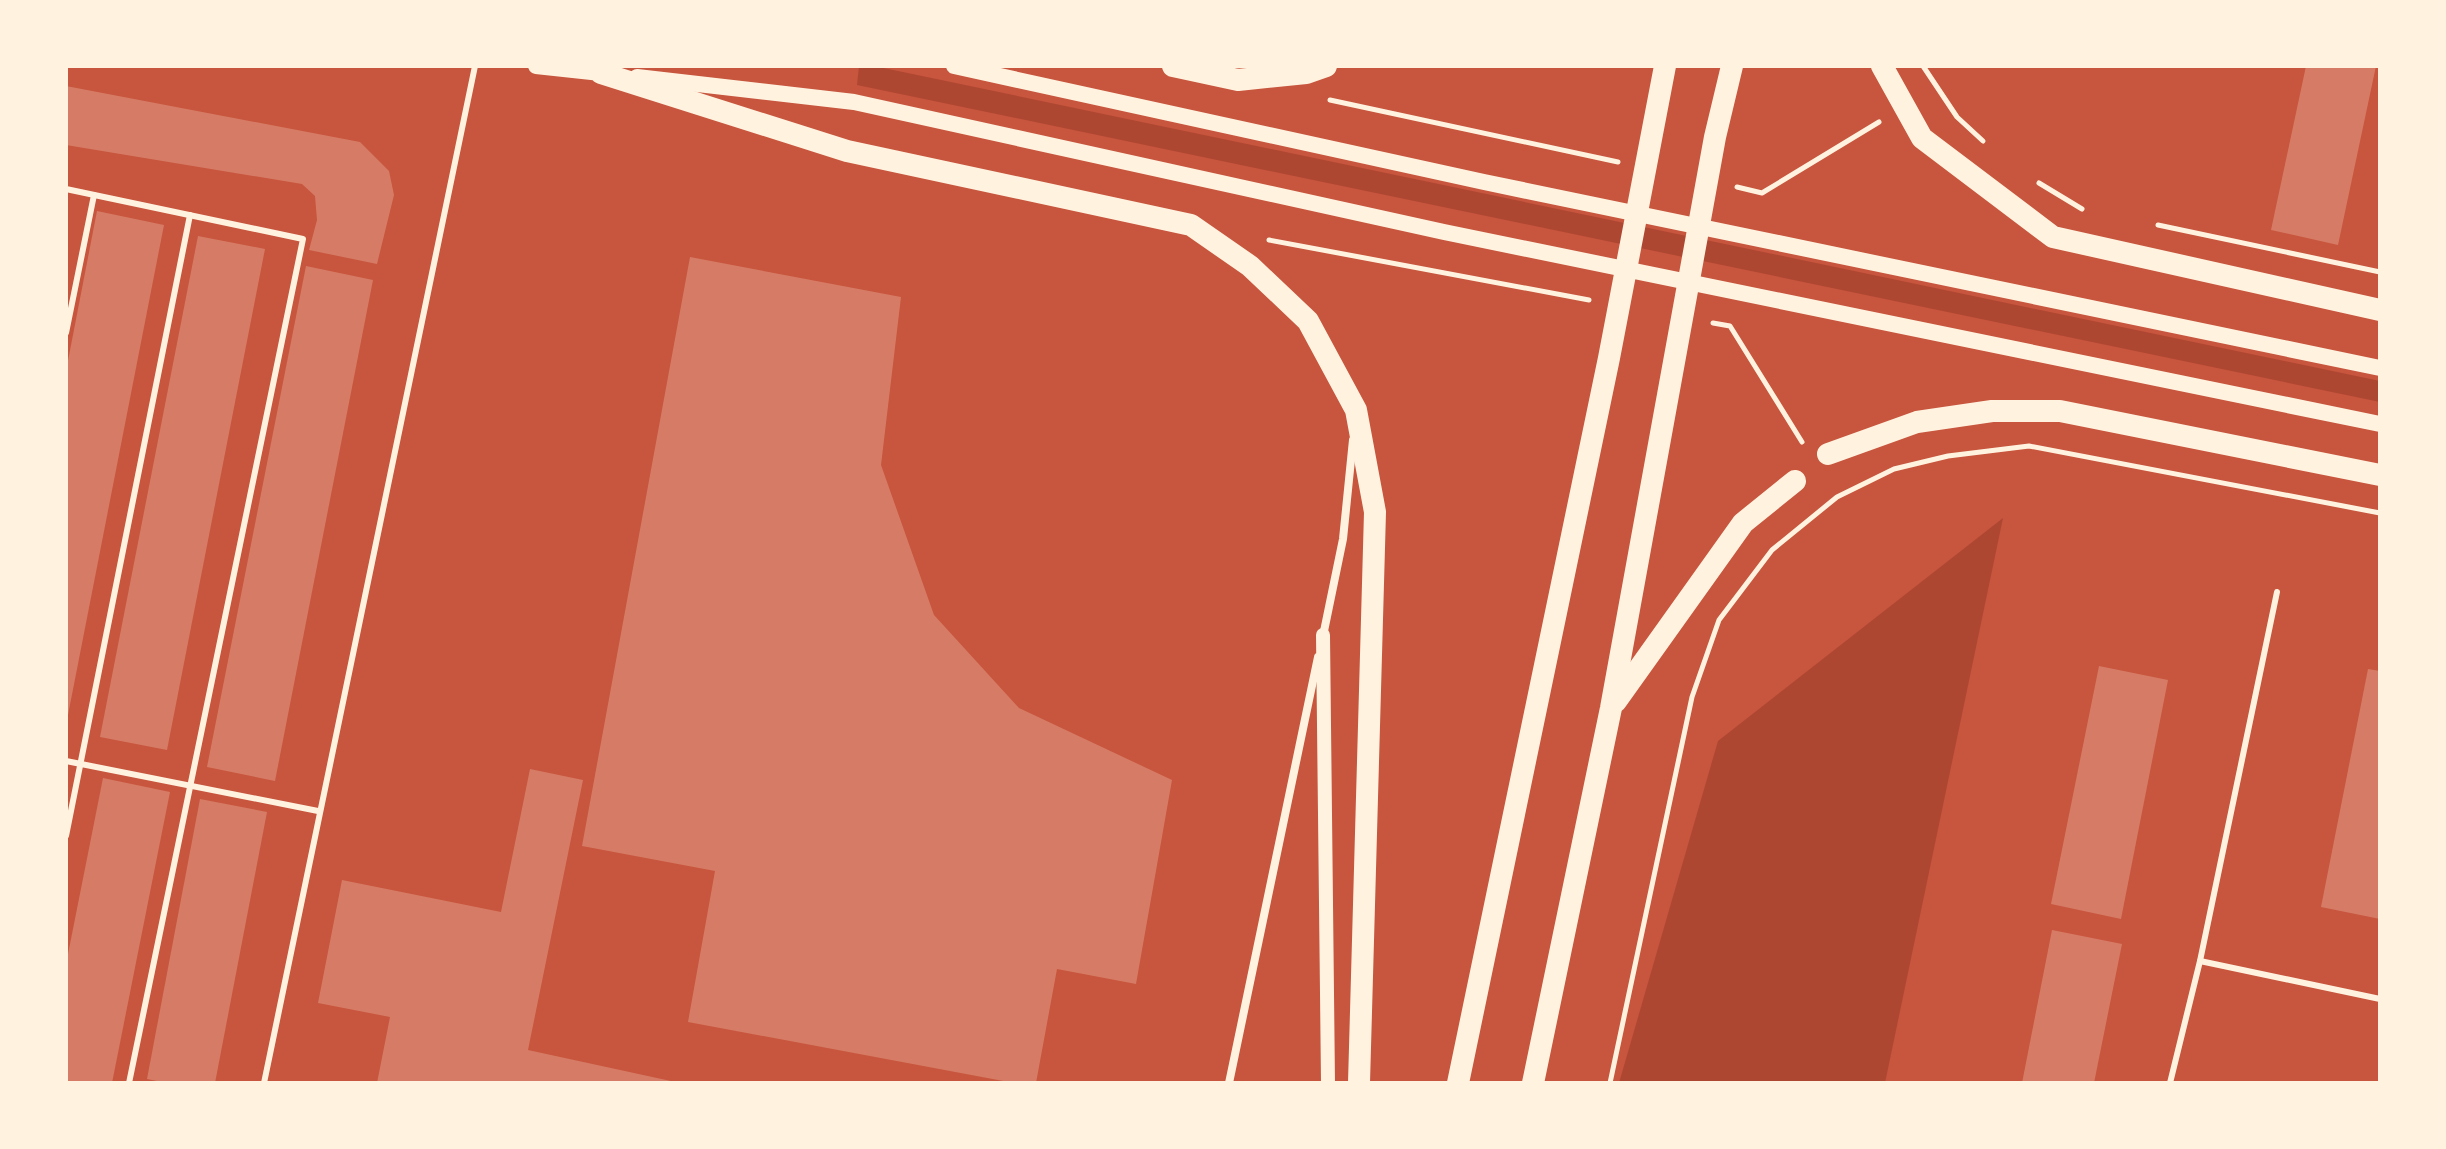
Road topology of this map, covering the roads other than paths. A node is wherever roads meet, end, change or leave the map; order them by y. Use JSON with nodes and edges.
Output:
{"nodes":[{"id":1,"x":475,"y":66,"type":"edge"},
{"id":2,"x":536,"y":66,"type":"edge"},
{"id":3,"x":954,"y":66,"type":"edge"},
{"id":4,"x":1173,"y":66,"type":"edge"},
{"id":5,"x":1326,"y":66,"type":"edge"},
{"id":6,"x":1665,"y":66,"type":"edge"},
{"id":7,"x":1732,"y":66,"type":"edge"},
{"id":8,"x":1882,"y":66,"type":"edge"},
{"id":9,"x":601,"y":73,"type":"junction"},
{"id":10,"x":66,"y":189,"type":"edge"},
{"id":11,"x":94,"y":195,"type":"junction"},
{"id":12,"x":190,"y":215,"type":"junction"},
{"id":13,"x":2380,"y":310,"type":"edge"},
{"id":14,"x":66,"y":333,"type":"edge"},
{"id":15,"x":2380,"y":368,"type":"edge"},
{"id":16,"x":1356,"y":410,"type":"junction"},
{"id":17,"x":2380,"y":424,"type":"edge"},
{"id":18,"x":1828,"y":454,"type":"dead end"},
{"id":19,"x":2380,"y":475,"type":"edge"},
{"id":20,"x":1795,"y":481,"type":"dead end"},
{"id":21,"x":2277,"y":592,"type":"dead end"},
{"id":22,"x":1323,"y":635,"type":"junction"},
{"id":23,"x":1611,"y":708,"type":"junction"},
{"id":24,"x":66,"y":761,"type":"edge"},
{"id":25,"x":81,"y":764,"type":"junction"},
{"id":26,"x":190,"y":785,"type":"junction"},
{"id":27,"x":318,"y":811,"type":"junction"},
{"id":28,"x":66,"y":836,"type":"edge"},
{"id":29,"x":2200,"y":961,"type":"junction"},
{"id":30,"x":2380,"y":999,"type":"edge"},
{"id":31,"x":129,"y":1083,"type":"edge"},
{"id":32,"x":264,"y":1083,"type":"edge"},
{"id":33,"x":1229,"y":1083,"type":"edge"},
{"id":34,"x":1328,"y":1083,"type":"edge"},
{"id":35,"x":1359,"y":1083,"type":"edge"},
{"id":36,"x":1458,"y":1083,"type":"edge"},
{"id":37,"x":1533,"y":1083,"type":"edge"},
{"id":38,"x":2170,"y":1083,"type":"edge"}],
"edges":[{"from":1,"to":27,"type":"lane"},
{"from":2,"to":9,"type":"main road"},
{"from":3,"to":15,"type":"main road"},
{"from":4,"to":5,"type":"highway"},
{"from":6,"to":36,"type":"highway"},
{"from":7,"to":23,"type":"highway"},
{"from":8,"to":13,"type":"highway"},
{"from":9,"to":16,"type":"highway"},
{"from":9,"to":17,"type":"main road"},
{"from":10,"to":11,"type":"lane"},
{"from":11,"to":12,"type":"lane"},
{"from":11,"to":14,"type":"lane"},
{"from":12,"to":25,"type":"lane"},
{"from":12,"to":26,"type":"lane"},
{"from":16,"to":22,"type":"street"},
{"from":16,"to":35,"type":"highway"},
{"from":18,"to":19,"type":"highway"},
{"from":20,"to":23,"type":"highway"},
{"from":21,"to":29,"type":"lane"},
{"from":22,"to":33,"type":"street"},
{"from":22,"to":34,"type":"street"},
{"from":23,"to":37,"type":"highway"},
{"from":24,"to":25,"type":"lane"},
{"from":25,"to":26,"type":"lane"},
{"from":25,"to":28,"type":"lane"},
{"from":26,"to":27,"type":"lane"},
{"from":26,"to":31,"type":"lane"},
{"from":27,"to":32,"type":"lane"},
{"from":29,"to":30,"type":"lane"},
{"from":29,"to":38,"type":"lane"}]}
